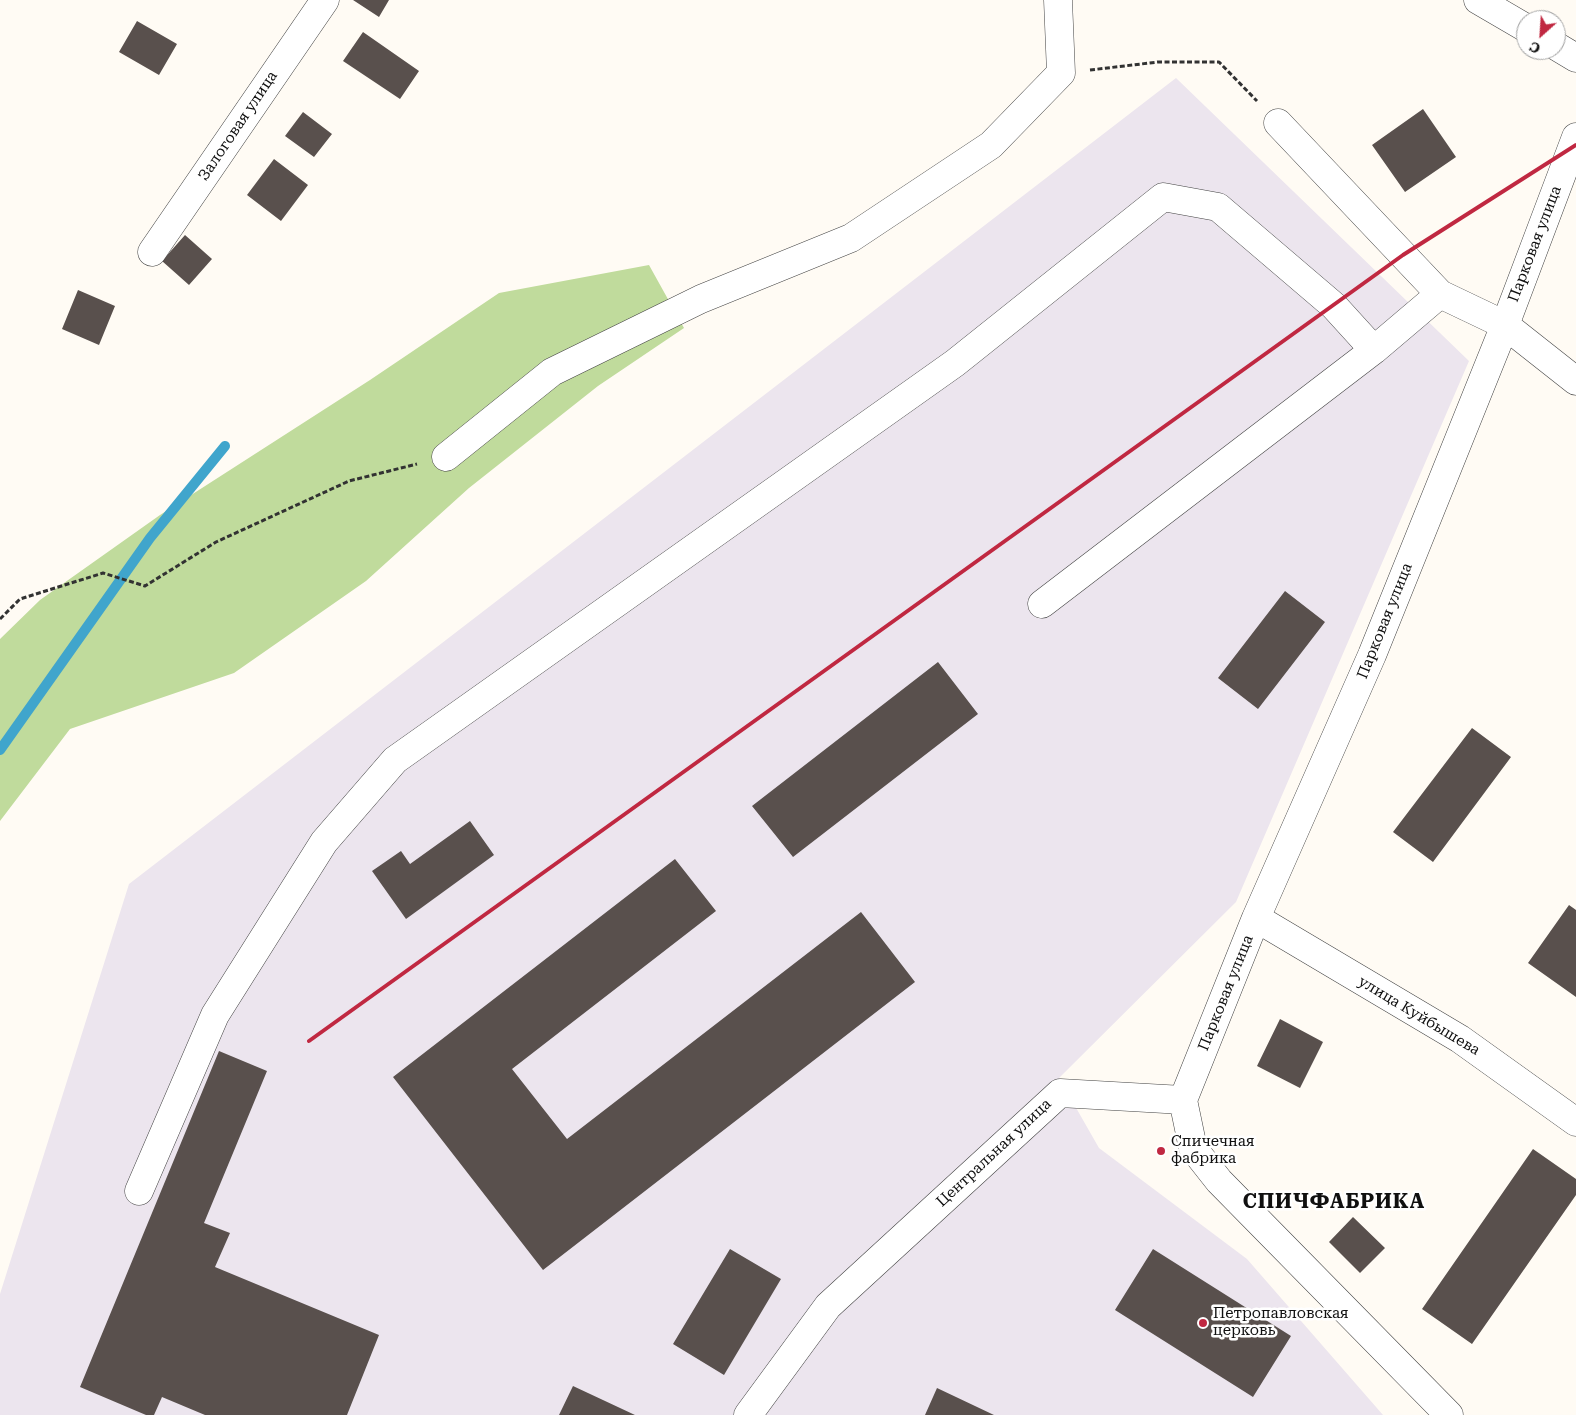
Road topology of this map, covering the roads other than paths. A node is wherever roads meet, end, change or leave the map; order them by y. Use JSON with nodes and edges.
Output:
{"nodes":[{"id":1,"x":324,"y":0,"type":"edge"},
{"id":2,"x":1058,"y":0,"type":"edge"},
{"id":3,"x":1478,"y":0,"type":"edge"},
{"id":4,"x":1516,"y":22,"type":"edge"},
{"id":5,"x":1278,"y":123,"type":"road end"},
{"id":6,"x":1576,"y":137,"type":"edge"},
{"id":7,"x":152,"y":252,"type":"dead end"},
{"id":8,"x":1440,"y":294,"type":"junction"},
{"id":9,"x":1505,"y":325,"type":"junction"},
{"id":10,"x":1374,"y":350,"type":"junction"},
{"id":11,"x":1576,"y":380,"type":"edge"},
{"id":12,"x":446,"y":457,"type":"road end"},
{"id":13,"x":1042,"y":604,"type":"dead end"},
{"id":14,"x":1256,"y":918,"type":"junction"},
{"id":15,"x":1183,"y":1100,"type":"junction"},
{"id":16,"x":1576,"y":1122,"type":"edge"},
{"id":17,"x":139,"y":1191,"type":"dead end"},
{"id":18,"x":748,"y":1415,"type":"edge"},
{"id":19,"x":1448,"y":1415,"type":"edge"}],
"edges":[{"from":1,"to":7,"type":"street","name":"Залоговая улица"},
{"from":2,"to":12,"type":"street"},
{"from":3,"to":4,"type":"street"},
{"from":5,"to":8,"type":"street"},
{"from":6,"to":9,"type":"street","name":"Парковая улица"},
{"from":8,"to":9,"type":"street"},
{"from":8,"to":10,"type":"street"},
{"from":9,"to":11,"type":"street"},
{"from":9,"to":14,"type":"street","name":"Парковая улица"},
{"from":10,"to":13,"type":"street"},
{"from":10,"to":17,"type":"street"},
{"from":14,"to":15,"type":"street","name":"Парковая улица"},
{"from":14,"to":16,"type":"street","name":"улица Куйбышева"},
{"from":15,"to":18,"type":"street","name":"Центральная улица"},
{"from":15,"to":19,"type":"street"}]}
